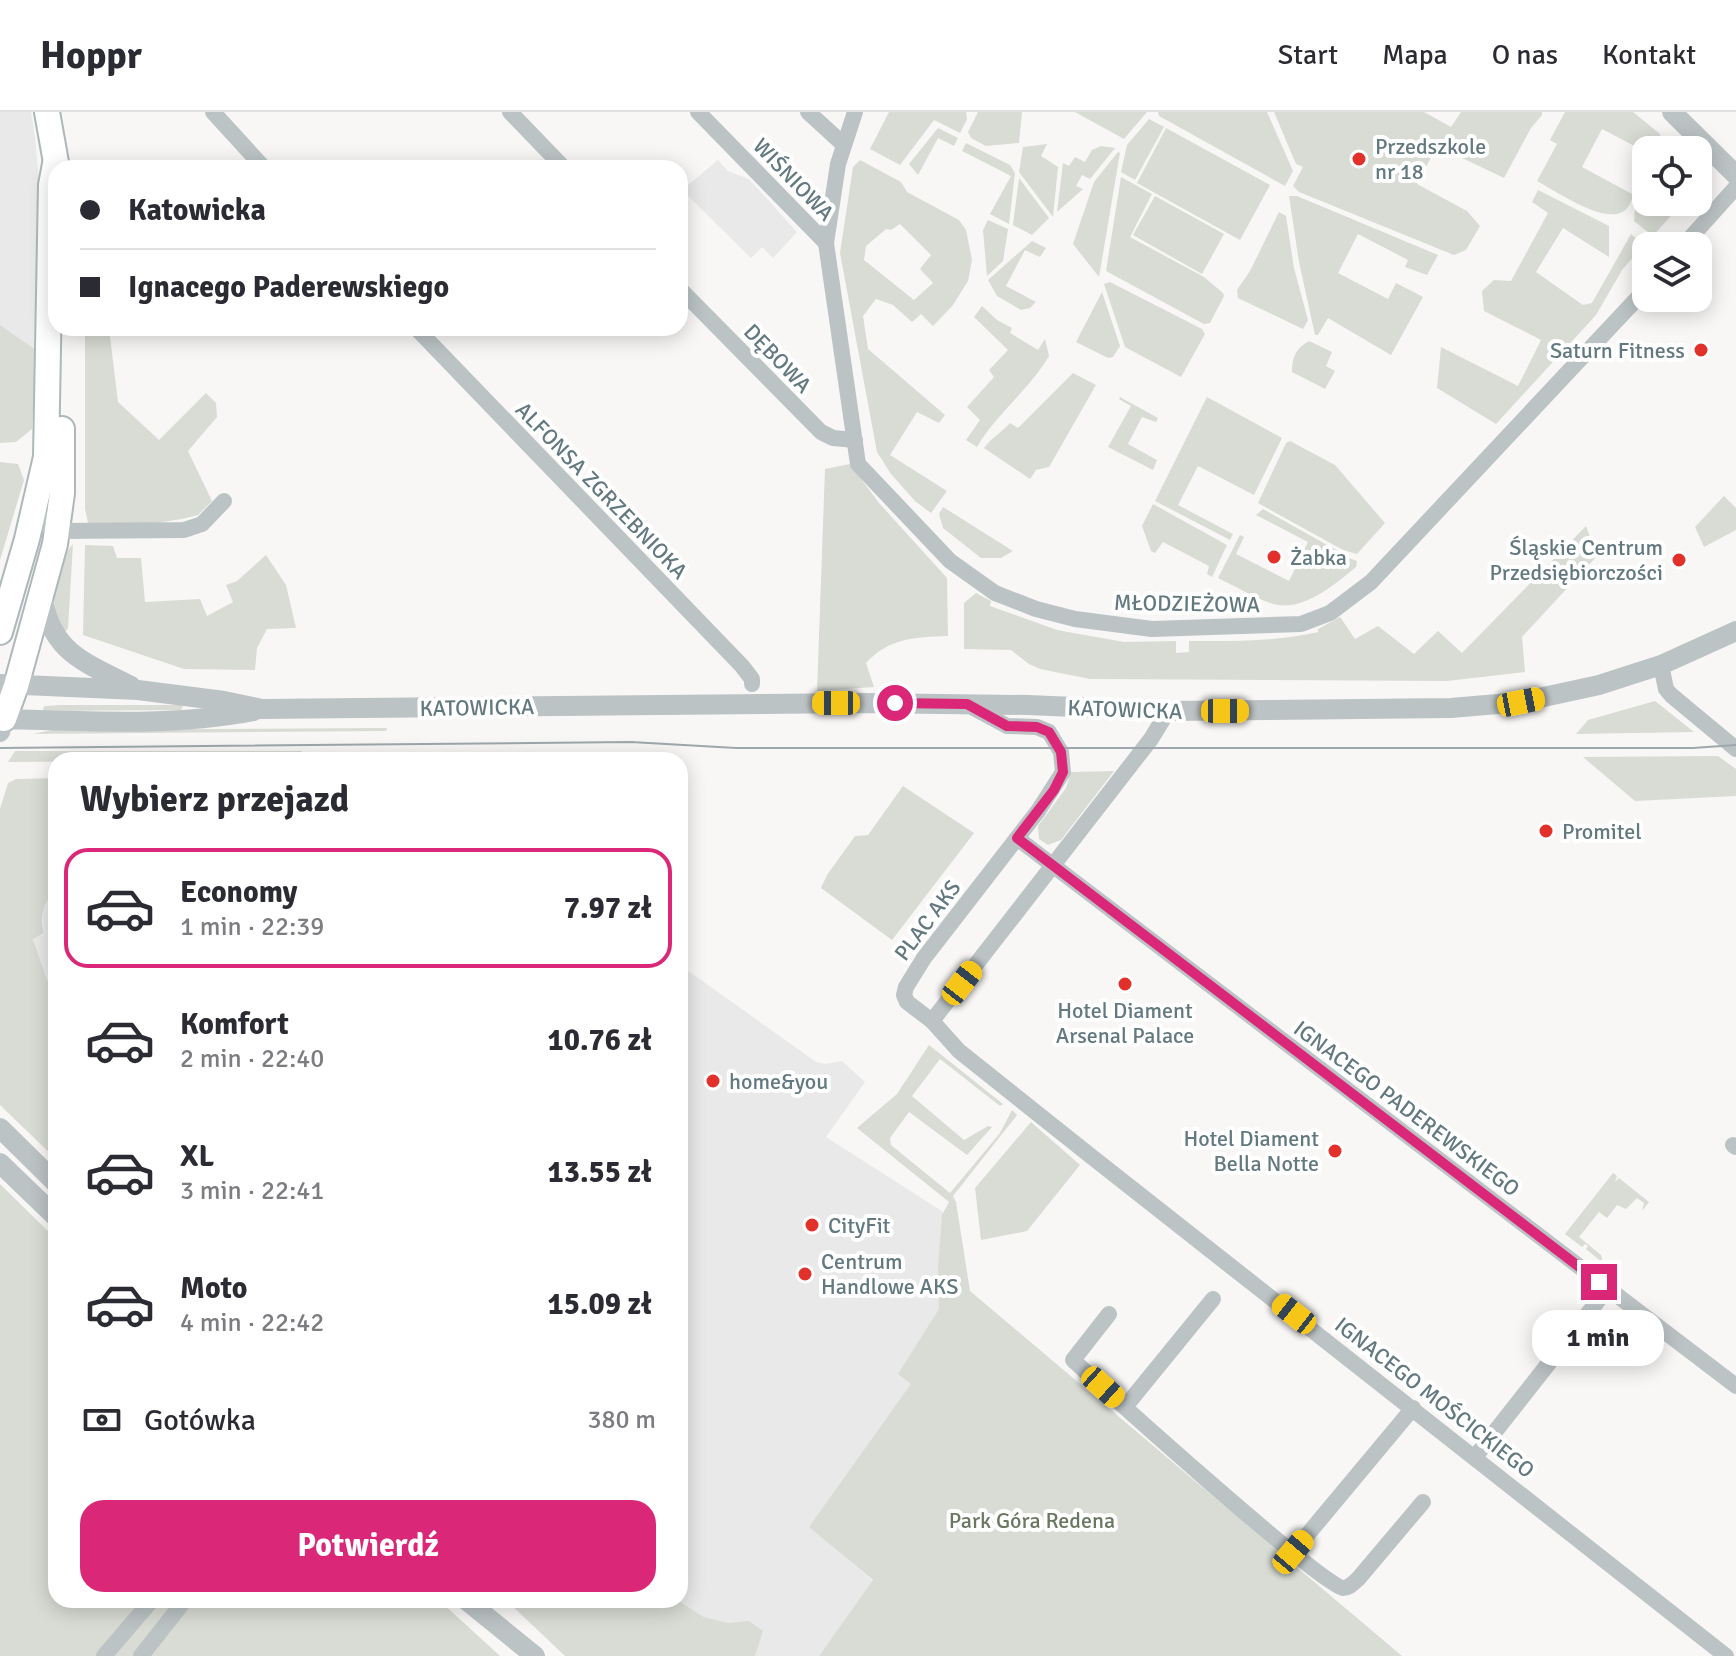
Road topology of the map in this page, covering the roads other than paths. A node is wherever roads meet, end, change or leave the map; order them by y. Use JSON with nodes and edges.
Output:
{"nodes":[{"id":1,"x":47,"y":112,"type":"edge"},
{"id":2,"x":213,"y":112,"type":"edge"},
{"id":3,"x":510,"y":112,"type":"edge"},
{"id":4,"x":698,"y":112,"type":"edge"},
{"id":5,"x":809,"y":112,"type":"edge"},
{"id":6,"x":855,"y":112,"type":"edge"},
{"id":7,"x":1672,"y":112,"type":"edge"},
{"id":8,"x":843,"y":144,"type":"junction"},
{"id":9,"x":55,"y":160,"type":"edge"},
{"id":10,"x":257,"y":160,"type":"edge"},
{"id":11,"x":556,"y":160,"type":"edge"},
{"id":12,"x":1736,"y":175,"type":"edge"},
{"id":13,"x":1736,"y":187,"type":"edge"},
{"id":14,"x":1696,"y":232,"type":"edge"},
{"id":15,"x":826,"y":243,"type":"junction"},
{"id":16,"x":688,"y":297,"type":"edge"},
{"id":17,"x":1632,"y":304,"type":"edge"},
{"id":18,"x":48,"y":336,"type":"edge"},
{"id":19,"x":63,"y":336,"type":"edge"},
{"id":20,"x":424,"y":336,"type":"edge"},
{"id":21,"x":855,"y":440,"type":"junction"},
{"id":22,"x":224,"y":501,"type":"dead end"},
{"id":23,"x":35,"y":508,"type":"junction"},
{"id":24,"x":58,"y":531,"type":"junction"},
{"id":25,"x":42,"y":592,"type":"junction"},
{"id":26,"x":1736,"y":631,"type":"edge"},
{"id":27,"x":0,"y":632,"type":"edge"},
{"id":28,"x":1661,"y":665,"type":"junction"},
{"id":29,"x":752,"y":684,"type":"dead end"},
{"id":30,"x":8,"y":685,"type":"edge"},
{"id":31,"x":138,"y":690,"type":"junction"},
{"id":32,"x":967,"y":704,"type":"junction"},
{"id":33,"x":262,"y":709,"type":"junction"},
{"id":34,"x":1168,"y":711,"type":"junction"},
{"id":35,"x":1,"y":723,"type":"edge"},
{"id":36,"x":1736,"y":749,"type":"edge"},
{"id":37,"x":1017,"y":838,"type":"junction"},
{"id":38,"x":1053,"y":865,"type":"junction"},
{"id":39,"x":932,"y":1021,"type":"junction"},
{"id":40,"x":0,"y":1128,"type":"edge"},
{"id":41,"x":0,"y":1163,"type":"edge"},
{"id":42,"x":48,"y":1175,"type":"edge"},
{"id":43,"x":48,"y":1209,"type":"edge"},
{"id":44,"x":1608,"y":1288,"type":"junction"},
{"id":45,"x":1213,"y":1299,"type":"dead end"},
{"id":46,"x":1109,"y":1314,"type":"dead end"},
{"id":47,"x":1736,"y":1386,"type":"edge"},
{"id":48,"x":1125,"y":1407,"type":"junction"},
{"id":49,"x":1413,"y":1408,"type":"junction"},
{"id":50,"x":1475,"y":1457,"type":"junction"},
{"id":51,"x":1423,"y":1502,"type":"dead end"},
{"id":52,"x":1293,"y":1552,"type":"junction"},
{"id":53,"x":145,"y":1608,"type":"edge"},
{"id":54,"x":179,"y":1608,"type":"edge"},
{"id":55,"x":477,"y":1608,"type":"edge"},
{"id":56,"x":486,"y":1608,"type":"edge"},
{"id":57,"x":505,"y":1629,"type":"junction"},
{"id":58,"x":105,"y":1655,"type":"edge"},
{"id":59,"x":141,"y":1656,"type":"edge"},
{"id":60,"x":535,"y":1656,"type":"edge"},
{"id":61,"x":1726,"y":1656,"type":"edge"}],
"edges":[{"from":1,"to":9,"type":"main road"},
{"from":2,"to":10,"type":"street"},
{"from":3,"to":11,"type":"street"},
{"from":4,"to":15,"type":"street","name":"WIŚNIOWA"},
{"from":5,"to":8,"type":"street"},
{"from":6,"to":8,"type":"street","name":"MŁODZIEŻOWA"},
{"from":7,"to":12,"type":"street"},
{"from":8,"to":15,"type":"street","name":"MŁODZIEŻOWA"},
{"from":13,"to":14,"type":"street"},
{"from":15,"to":21,"type":"street","name":"MŁODZIEŻOWA"},
{"from":16,"to":21,"type":"street","name":"DĘBOWA"},
{"from":17,"to":21,"type":"street","name":"MŁODZIEŻOWA"},
{"from":18,"to":23,"type":"main road"},
{"from":19,"to":24,"type":"main road"},
{"from":20,"to":29,"type":"street","name":"ALFONSA ZGRZEBNIOKA"},
{"from":22,"to":24,"type":"street"},
{"from":23,"to":24,"type":"street"},
{"from":23,"to":27,"type":"main road"},
{"from":24,"to":25,"type":"main road"},
{"from":25,"to":30,"type":"main road"},
{"from":25,"to":31,"type":"street"},
{"from":26,"to":28,"type":"street","name":"KATOWICKA"},
{"from":28,"to":34,"type":"street","name":"KATOWICKA"},
{"from":28,"to":36,"type":"street"},
{"from":30,"to":31,"type":"street","name":"KATOWICKA"},
{"from":30,"to":35,"type":"main road"},
{"from":31,"to":33,"type":"street","name":"KATOWICKA"},
{"from":32,"to":33,"type":"street","name":"KATOWICKA"},
{"from":32,"to":34,"type":"street","name":"KATOWICKA"},
{"from":32,"to":37,"type":"street","name":"PLAC AKS"},
{"from":33,"to":35,"type":"street","name":"KATOWICKA"},
{"from":34,"to":38,"type":"street"},
{"from":37,"to":38,"type":"street"},
{"from":37,"to":39,"type":"street","name":"PLAC AKS"},
{"from":38,"to":39,"type":"street"},
{"from":38,"to":44,"type":"street","name":"IGNACEGO PADEREWSKIEGO"},
{"from":39,"to":49,"type":"street","name":"IGNACEGO MOŚCICKIEGO"},
{"from":40,"to":42,"type":"street"},
{"from":41,"to":43,"type":"street"},
{"from":44,"to":47,"type":"street","name":"IGNACEGO PADEREWSKIEGO"},
{"from":44,"to":50,"type":"street"},
{"from":45,"to":48,"type":"street"},
{"from":46,"to":48,"type":"street"},
{"from":48,"to":52,"type":"street"},
{"from":49,"to":50,"type":"street","name":"IGNACEGO MOŚCICKIEGO"},
{"from":49,"to":52,"type":"street"},
{"from":50,"to":61,"type":"street","name":"IGNACEGO MOŚCICKIEGO"},
{"from":51,"to":52,"type":"street"},
{"from":53,"to":58,"type":"street"},
{"from":54,"to":59,"type":"street"},
{"from":55,"to":57,"type":"street"},
{"from":56,"to":57,"type":"street"},
{"from":57,"to":60,"type":"street"}]}
